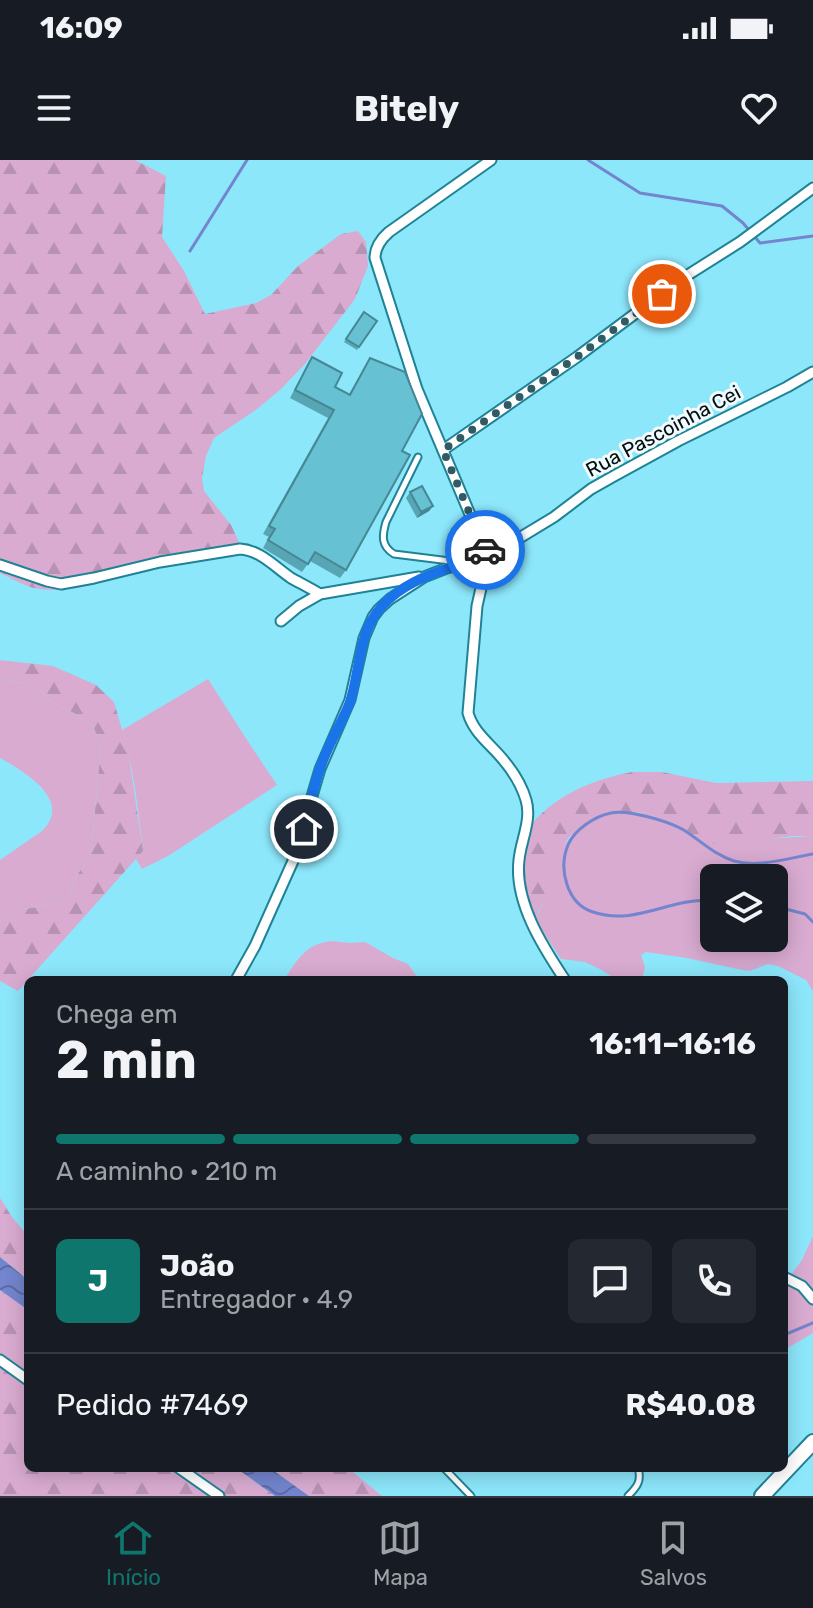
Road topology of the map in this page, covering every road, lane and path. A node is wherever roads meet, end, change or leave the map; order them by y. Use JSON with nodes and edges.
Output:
{"nodes":[{"id":1,"x":491,"y":160,"type":"edge"},
{"id":2,"x":813,"y":188,"type":"edge"},
{"id":3,"x":813,"y":372,"type":"edge"},
{"id":4,"x":443,"y":450,"type":"junction"},
{"id":5,"x":418,"y":457,"type":"dead end"},
{"id":6,"x":488,"y":557,"type":"junction"},
{"id":7,"x":467,"y":563,"type":"junction"},
{"id":8,"x":0,"y":565,"type":"edge"},
{"id":9,"x":424,"y":577,"type":"junction"},
{"id":10,"x":320,"y":594,"type":"junction"},
{"id":11,"x":281,"y":621,"type":"dead end"},
{"id":12,"x":238,"y":976,"type":"edge"},
{"id":13,"x":563,"y":976,"type":"edge"},
{"id":14,"x":788,"y":1279,"type":"edge"},
{"id":15,"x":813,"y":1299,"type":"edge"},
{"id":16,"x":0,"y":1360,"type":"edge"},
{"id":17,"x":24,"y":1377,"type":"edge"},
{"id":18,"x":813,"y":1442,"type":"edge"},
{"id":19,"x":788,"y":1468,"type":"edge"},
{"id":20,"x":185,"y":1472,"type":"edge"},
{"id":21,"x":448,"y":1472,"type":"edge"},
{"id":22,"x":639,"y":1472,"type":"edge"},
{"id":23,"x":784,"y":1472,"type":"edge"},
{"id":24,"x":219,"y":1496,"type":"edge"},
{"id":25,"x":471,"y":1496,"type":"edge"},
{"id":26,"x":628,"y":1496,"type":"edge"},
{"id":27,"x":762,"y":1496,"type":"edge"}],
"edges":[{"from":1,"to":4,"type":"street"},
{"from":2,"to":4,"type":"street"},
{"from":3,"to":6,"type":"street","name":"Rua Pascoinha Cei"},
{"from":4,"to":6,"type":"street"},
{"from":5,"to":7,"type":"lane"},
{"from":6,"to":7,"type":"street","name":"Rua Pascoinha Cei"},
{"from":6,"to":13,"type":"street"},
{"from":7,"to":9,"type":"street","name":"Rua Pascoinha Cei"},
{"from":8,"to":10,"type":"street"},
{"from":9,"to":10,"type":"street"},
{"from":9,"to":12,"type":"street","name":"Rua Pascoinha Cei"},
{"from":10,"to":11,"type":"street"},
{"from":14,"to":15,"type":"street"},
{"from":16,"to":17,"type":"street"},
{"from":18,"to":19,"type":"street"},
{"from":20,"to":24,"type":"street"},
{"from":21,"to":25,"type":"lane"},
{"from":22,"to":26,"type":"lane"},
{"from":23,"to":27,"type":"street"}]}
